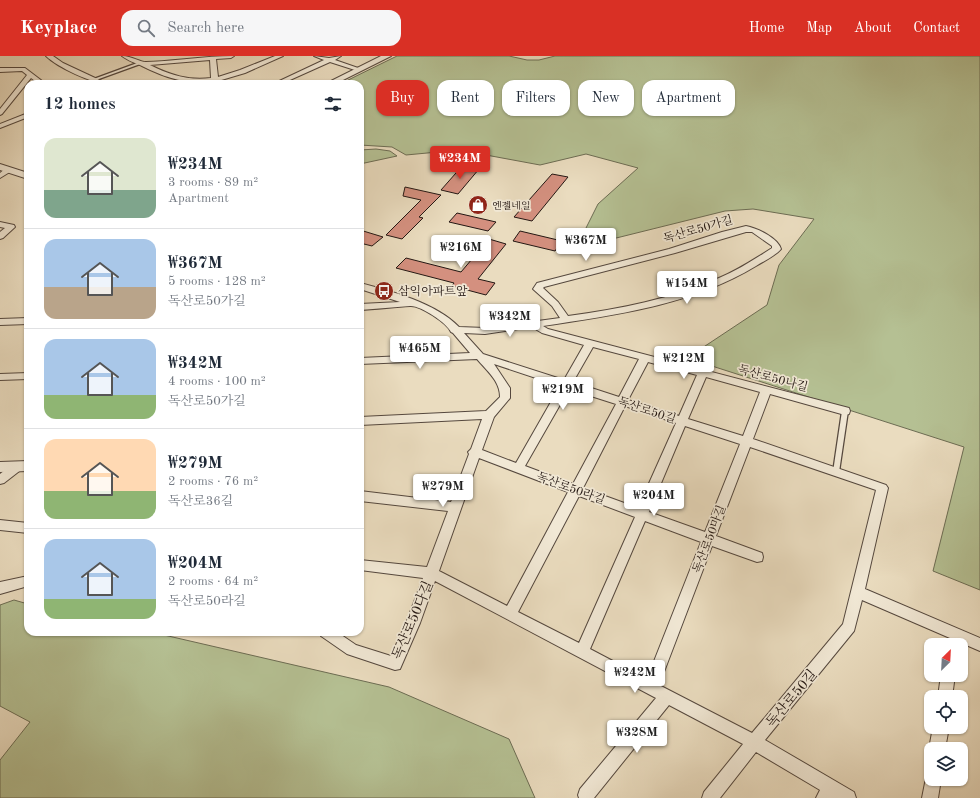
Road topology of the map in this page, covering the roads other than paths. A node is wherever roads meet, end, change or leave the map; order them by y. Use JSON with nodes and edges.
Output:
{"nodes":[{"id":1,"x":49,"y":56,"type":"edge"},
{"id":2,"x":125,"y":56,"type":"edge"},
{"id":3,"x":230,"y":56,"type":"edge"},
{"id":4,"x":280,"y":56,"type":"edge"},
{"id":5,"x":317,"y":56,"type":"edge"},
{"id":6,"x":338,"y":56,"type":"edge"},
{"id":7,"x":387,"y":56,"type":"edge"},
{"id":8,"x":213,"y":57,"type":"edge"},
{"id":9,"x":329,"y":60,"type":"junction"},
{"id":10,"x":142,"y":64,"type":"junction"},
{"id":11,"x":358,"y":69,"type":"junction"},
{"id":12,"x":0,"y":70,"type":"edge"},
{"id":13,"x":30,"y":76,"type":"junction"},
{"id":14,"x":95,"y":79,"type":"joint"},
{"id":15,"x":27,"y":80,"type":"edge"},
{"id":16,"x":36,"y":80,"type":"edge"},
{"id":17,"x":195,"y":80,"type":"edge"},
{"id":18,"x":214,"y":80,"type":"edge"},
{"id":19,"x":220,"y":80,"type":"edge"},
{"id":20,"x":285,"y":80,"type":"edge"},
{"id":21,"x":337,"y":80,"type":"edge"},
{"id":22,"x":24,"y":83,"type":"edge"},
{"id":23,"x":1,"y":111,"type":"edge"},
{"id":24,"x":24,"y":117,"type":"edge"},
{"id":25,"x":0,"y":126,"type":"edge"},
{"id":26,"x":4,"y":169,"type":"edge"},
{"id":27,"x":24,"y":175,"type":"edge"},
{"id":28,"x":0,"y":176,"type":"edge"},
{"id":29,"x":0,"y":224,"type":"edge"},
{"id":30,"x":0,"y":236,"type":"edge"},
{"id":31,"x":364,"y":287,"type":"edge"},
{"id":32,"x":413,"y":304,"type":"junction"},
{"id":33,"x":364,"y":307,"type":"edge"},
{"id":34,"x":566,"y":320,"type":"junction"},
{"id":35,"x":24,"y":321,"type":"edge"},
{"id":36,"x":0,"y":322,"type":"edge"},
{"id":37,"x":533,"y":324,"type":"junction"},
{"id":38,"x":454,"y":330,"type":"junction"},
{"id":39,"x":590,"y":343,"type":"junction"},
{"id":40,"x":479,"y":356,"type":"junction"},
{"id":41,"x":646,"y":358,"type":"junction"},
{"id":42,"x":364,"y":361,"type":"edge"},
{"id":43,"x":703,"y":373,"type":"junction"},
{"id":44,"x":24,"y":376,"type":"edge"},
{"id":45,"x":0,"y":377,"type":"edge"},
{"id":46,"x":566,"y":383,"type":"junction"},
{"id":47,"x":766,"y":390,"type":"junction"},
{"id":48,"x":622,"y":402,"type":"junction"},
{"id":49,"x":845,"y":411,"type":"joint"},
{"id":50,"x":488,"y":415,"type":"junction"},
{"id":51,"x":364,"y":421,"type":"edge"},
{"id":52,"x":682,"y":421,"type":"junction"},
{"id":53,"x":746,"y":442,"type":"junction"},
{"id":54,"x":474,"y":452,"type":"junction"},
{"id":55,"x":23,"y":466,"type":"edge"},
{"id":56,"x":0,"y":467,"type":"edge"},
{"id":57,"x":518,"y":468,"type":"junction"},
{"id":58,"x":836,"y":472,"type":"junction"},
{"id":59,"x":0,"y":480,"type":"edge"},
{"id":60,"x":576,"y":490,"type":"junction"},
{"id":61,"x":364,"y":496,"type":"edge"},
{"id":62,"x":456,"y":507,"type":"junction"},
{"id":63,"x":642,"y":514,"type":"junction"},
{"id":64,"x":0,"y":525,"type":"edge"},
{"id":65,"x":24,"y":528,"type":"edge"},
{"id":66,"x":709,"y":539,"type":"junction"},
{"id":67,"x":757,"y":556,"type":"dead end"},
{"id":68,"x":364,"y":565,"type":"edge"},
{"id":69,"x":431,"y":573,"type":"junction"},
{"id":70,"x":24,"y":582,"type":"edge"},
{"id":71,"x":0,"y":588,"type":"edge"},
{"id":72,"x":858,"y":592,"type":"junction"},
{"id":73,"x":510,"y":614,"type":"junction"},
{"id":74,"x":332,"y":636,"type":"edge"},
{"id":75,"x":950,"y":638,"type":"edge"},
{"id":76,"x":968,"y":643,"type":"edge"},
{"id":77,"x":980,"y":645,"type":"edge"},
{"id":78,"x":582,"y":652,"type":"junction"},
{"id":79,"x":651,"y":688,"type":"junction"},
{"id":80,"x":667,"y":696,"type":"junction"},
{"id":81,"x":754,"y":742,"type":"junction"},
{"id":82,"x":932,"y":786,"type":"edge"},
{"id":83,"x":828,"y":793,"type":"edge"},
{"id":84,"x":586,"y":795,"type":"dead end"},
{"id":85,"x":710,"y":798,"type":"edge"},
{"id":86,"x":848,"y":798,"type":"edge"},
{"id":87,"x":930,"y":798,"type":"edge"}],
"edges":[{"from":1,"to":14,"type":"street"},
{"from":2,"to":10,"type":"street"},
{"from":3,"to":8,"type":"street"},
{"from":4,"to":19,"type":"street"},
{"from":5,"to":9,"type":"street"},
{"from":6,"to":9,"type":"street"},
{"from":7,"to":11,"type":"street"},
{"from":8,"to":10,"type":"street"},
{"from":8,"to":18,"type":"street"},
{"from":9,"to":11,"type":"street"},
{"from":9,"to":20,"type":"street"},
{"from":10,"to":14,"type":"lane"},
{"from":10,"to":17,"type":"street"},
{"from":11,"to":21,"type":"street"},
{"from":12,"to":13,"type":"street"},
{"from":13,"to":15,"type":"street"},
{"from":13,"to":16,"type":"street"},
{"from":22,"to":23,"type":"street"},
{"from":24,"to":25,"type":"street"},
{"from":26,"to":27,"type":"street"},
{"from":26,"to":28,"type":"street"},
{"from":29,"to":30,"type":"street"},
{"from":31,"to":32,"type":"street"},
{"from":32,"to":33,"type":"street"},
{"from":32,"to":38,"type":"street"},
{"from":34,"to":34,"type":"street","name":"독산로50가길"},
{"from":34,"to":37,"type":"street","name":"독산로50가길"},
{"from":35,"to":36,"type":"street"},
{"from":37,"to":38,"type":"street","name":"독산로50가길"},
{"from":37,"to":39,"type":"street","name":"독산로50나길"},
{"from":38,"to":40,"type":"street"},
{"from":39,"to":41,"type":"street","name":"독산로50나길"},
{"from":39,"to":46,"type":"street"},
{"from":40,"to":42,"type":"street"},
{"from":40,"to":46,"type":"street","name":"독산로50길"},
{"from":40,"to":50,"type":"street","name":"독산로50다길"},
{"from":41,"to":43,"type":"street","name":"독산로50나길"},
{"from":41,"to":48,"type":"street"},
{"from":43,"to":47,"type":"street","name":"독산로50나길"},
{"from":43,"to":52,"type":"street"},
{"from":44,"to":45,"type":"street"},
{"from":46,"to":48,"type":"street","name":"독산로50길"},
{"from":46,"to":57,"type":"street"},
{"from":47,"to":49,"type":"street","name":"독산로50나길"},
{"from":47,"to":53,"type":"street","name":"독산로50마길"},
{"from":48,"to":52,"type":"street","name":"독산로50길"},
{"from":48,"to":60,"type":"street"},
{"from":49,"to":58,"type":"lane"},
{"from":50,"to":51,"type":"street"},
{"from":50,"to":54,"type":"street","name":"독산로50다길"},
{"from":52,"to":53,"type":"street","name":"독산로50길"},
{"from":52,"to":63,"type":"street"},
{"from":53,"to":58,"type":"street","name":"독산로50길"},
{"from":53,"to":66,"type":"street","name":"독산로50마길"},
{"from":54,"to":57,"type":"street","name":"독산로50라길"},
{"from":54,"to":62,"type":"street","name":"독산로50다길"},
{"from":55,"to":56,"type":"street"},
{"from":55,"to":59,"type":"street"},
{"from":57,"to":60,"type":"street","name":"독산로50라길"},
{"from":58,"to":72,"type":"street","name":"독산로50길"},
{"from":60,"to":63,"type":"street","name":"독산로50라길"},
{"from":60,"to":73,"type":"street"},
{"from":61,"to":62,"type":"street"},
{"from":62,"to":69,"type":"street","name":"독산로50다길"},
{"from":63,"to":66,"type":"street","name":"독산로50라길"},
{"from":63,"to":78,"type":"street"},
{"from":64,"to":65,"type":"street"},
{"from":66,"to":67,"type":"street","name":"독산로50라길"},
{"from":66,"to":79,"type":"street","name":"독산로50마길"},
{"from":68,"to":69,"type":"street","name":"독산로50다길"},
{"from":69,"to":73,"type":"street"},
{"from":69,"to":74,"type":"street","name":"독산로50다길"},
{"from":70,"to":71,"type":"street"},
{"from":72,"to":75,"type":"street"},
{"from":72,"to":81,"type":"street","name":"독산로50길"},
{"from":73,"to":78,"type":"street"},
{"from":76,"to":77,"type":"street"},
{"from":78,"to":79,"type":"street"},
{"from":79,"to":80,"type":"street"},
{"from":80,"to":81,"type":"street"},
{"from":80,"to":84,"type":"street"},
{"from":81,"to":83,"type":"street"},
{"from":81,"to":85,"type":"street","name":"독산로50길"},
{"from":82,"to":87,"type":"street"},
{"from":83,"to":86,"type":"street"}]}
